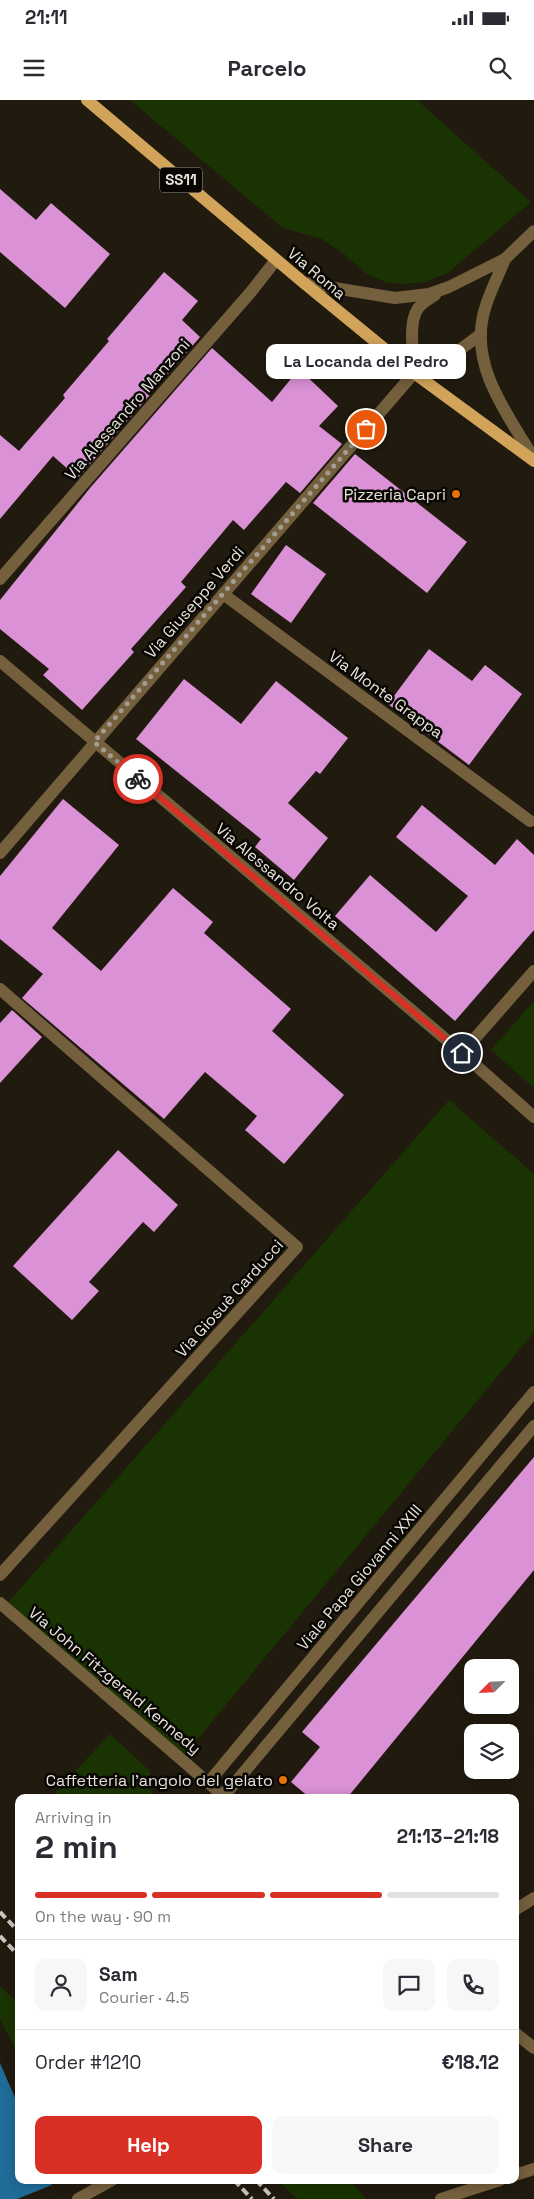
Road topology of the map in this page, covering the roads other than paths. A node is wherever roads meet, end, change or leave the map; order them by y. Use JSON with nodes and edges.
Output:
{"nodes":[{"id":1,"x":87,"y":100,"type":"edge"},
{"id":2,"x":534,"y":231,"type":"edge"},
{"id":3,"x":505,"y":259,"type":"junction"},
{"id":4,"x":276,"y":260,"type":"junction"},
{"id":5,"x":304,"y":283,"type":"junction"},
{"id":6,"x":439,"y":292,"type":"junction"},
{"id":7,"x":481,"y":334,"type":"junction"},
{"id":8,"x":414,"y":373,"type":"junction"},
{"id":9,"x":534,"y":460,"type":"edge"},
{"id":10,"x":0,"y":579,"type":"edge"},
{"id":11,"x":223,"y":594,"type":"junction"},
{"id":12,"x":0,"y":661,"type":"edge"},
{"id":13,"x":94,"y":742,"type":"junction"},
{"id":14,"x":530,"y":821,"type":"dead end"},
{"id":15,"x":0,"y":853,"type":"edge"},
{"id":16,"x":534,"y":971,"type":"edge"},
{"id":17,"x":0,"y":989,"type":"edge"},
{"id":18,"x":462,"y":1053,"type":"junction"},
{"id":19,"x":534,"y":1117,"type":"edge"},
{"id":20,"x":534,"y":1392,"type":"edge"},
{"id":21,"x":534,"y":1426,"type":"edge"},
{"id":22,"x":0,"y":1575,"type":"edge"},
{"id":23,"x":0,"y":1603,"type":"edge"},
{"id":24,"x":208,"y":1783,"type":"junction"},
{"id":25,"x":221,"y":1794,"type":"edge"},
{"id":26,"x":227,"y":1794,"type":"edge"},
{"id":27,"x":534,"y":1898,"type":"edge"},
{"id":28,"x":519,"y":1907,"type":"edge"},
{"id":29,"x":519,"y":2036,"type":"edge"},
{"id":30,"x":534,"y":2048,"type":"edge"},
{"id":31,"x":534,"y":2169,"type":"edge"},
{"id":32,"x":519,"y":2174,"type":"edge"},
{"id":33,"x":105,"y":2184,"type":"edge"},
{"id":34,"x":488,"y":2184,"type":"edge"},
{"id":35,"x":78,"y":2199,"type":"edge"},
{"id":36,"x":441,"y":2199,"type":"edge"}],
"edges":[{"from":1,"to":4,"type":"main road","name":"Via Roma","number":"SS11"},
{"from":2,"to":3,"type":"street"},
{"from":3,"to":6,"type":"street"},
{"from":3,"to":7,"type":"street"},
{"from":4,"to":5,"type":"main road","name":"Via Roma","number":"SS11"},
{"from":4,"to":10,"type":"street","name":"Via Alessandro Manzoni"},
{"from":5,"to":6,"type":"street"},
{"from":5,"to":8,"type":"main road","name":"Via Roma","number":"SS11"},
{"from":6,"to":8,"type":"street"},
{"from":7,"to":8,"type":"street"},
{"from":7,"to":9,"type":"street"},
{"from":8,"to":9,"type":"main road","name":"Via Roma","number":"SS11"},
{"from":8,"to":11,"type":"street","name":"Via Giuseppe Verdi"},
{"from":11,"to":13,"type":"street","name":"Via Giuseppe Verdi"},
{"from":11,"to":14,"type":"street","name":"Via Monte Grappa"},
{"from":12,"to":13,"type":"street","name":"Via Alessandro Volta"},
{"from":13,"to":15,"type":"street","name":"Via Giuseppe Verdi"},
{"from":13,"to":18,"type":"street","name":"Via Alessandro Volta"},
{"from":16,"to":18,"type":"street"},
{"from":17,"to":22,"type":"street","name":"Via Giosuè Carducci"},
{"from":18,"to":19,"type":"street","name":"Via Alessandro Volta"},
{"from":20,"to":24,"type":"street","name":"Viale Papa Giovanni XXIII"},
{"from":21,"to":26,"type":"street"},
{"from":23,"to":24,"type":"street","name":"Via John Fitzgerald Kennedy"},
{"from":24,"to":25,"type":"street","name":"Via John Fitzgerald Kennedy"},
{"from":27,"to":28,"type":"street"},
{"from":29,"to":30,"type":"street"},
{"from":31,"to":32,"type":"street"},
{"from":33,"to":35,"type":"street"},
{"from":34,"to":36,"type":"street"}]}
